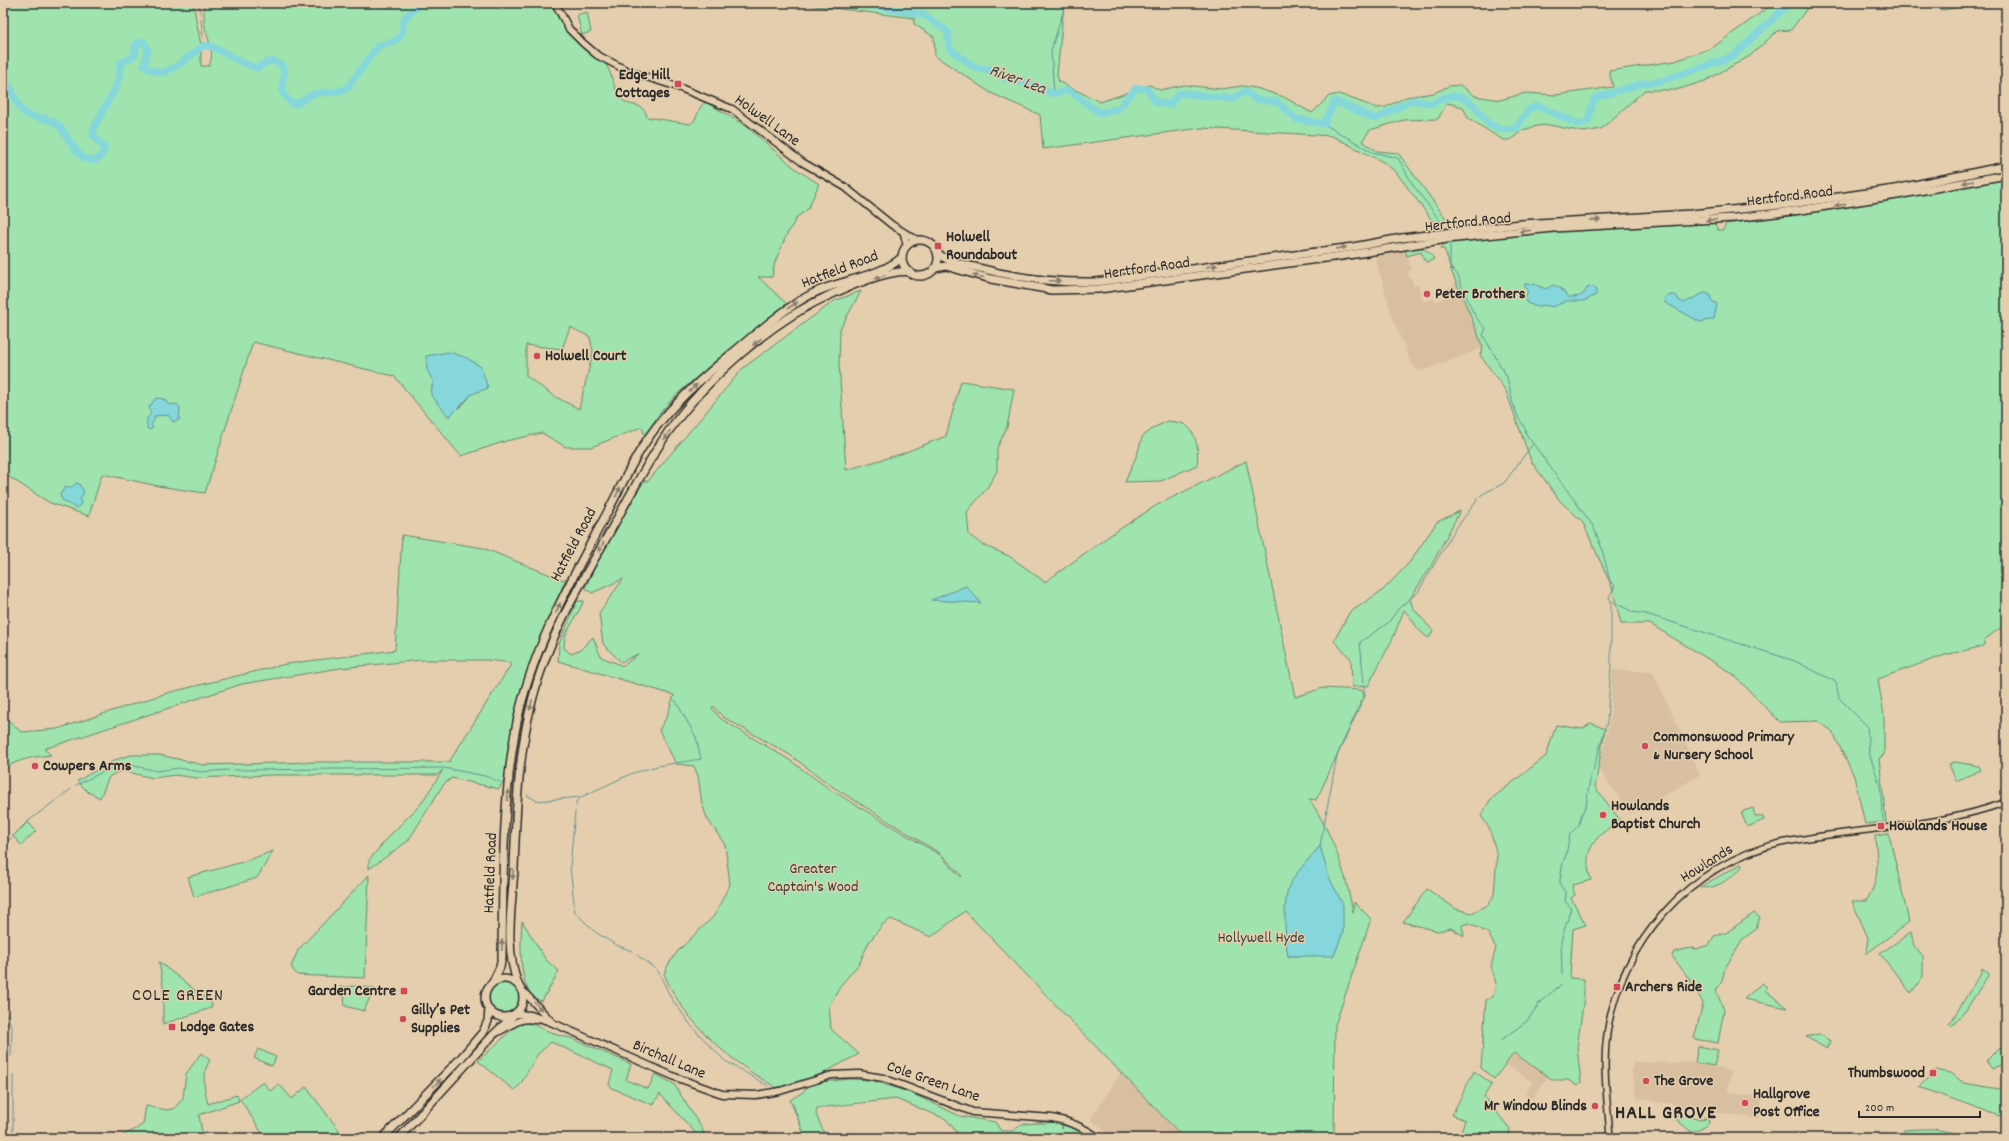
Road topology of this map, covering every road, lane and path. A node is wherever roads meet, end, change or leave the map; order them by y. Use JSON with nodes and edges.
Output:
{"nodes":[{"id":1,"x":555,"y":3,"type":"edge"},
{"id":2,"x":2006,"y":166,"type":"edge"},
{"id":3,"x":2006,"y":175,"type":"edge"},
{"id":4,"x":904,"y":234,"type":"junction"},
{"id":5,"x":918,"y":240,"type":"junction"},
{"id":6,"x":907,"y":246,"type":"junction"},
{"id":7,"x":938,"y":254,"type":"junction"},
{"id":8,"x":902,"y":257,"type":"junction"},
{"id":9,"x":935,"y":268,"type":"junction"},
{"id":10,"x":910,"y":272,"type":"junction"},
{"id":11,"x":2006,"y":802,"type":"edge"},
{"id":12,"x":493,"y":982,"type":"junction"},
{"id":13,"x":518,"y":984,"type":"junction"},
{"id":14,"x":522,"y":990,"type":"junction"},
{"id":15,"x":489,"y":1010,"type":"junction"},
{"id":16,"x":514,"y":1015,"type":"junction"},
{"id":17,"x":551,"y":1023,"type":"junction"},
{"id":18,"x":493,"y":1035,"type":"junction"},
{"id":19,"x":780,"y":1091,"type":"joint"},
{"id":20,"x":383,"y":1138,"type":"edge"},
{"id":21,"x":399,"y":1138,"type":"edge"},
{"id":22,"x":1099,"y":1138,"type":"edge"},
{"id":23,"x":1610,"y":1138,"type":"edge"}],
"edges":[{"from":1,"to":4,"type":"main road","name":"Holwell Lane"},
{"from":7,"to":2,"type":"highway","name":"Hertford Road","one_way":true},
{"from":3,"to":9,"type":"highway","name":"Hertford Road","one_way":true},
{"from":4,"to":5,"type":"main road","name":"Holwell Lane"},
{"from":4,"to":6,"type":"main road"},
{"from":5,"to":6,"type":"highway"},
{"from":5,"to":7,"type":"highway"},
{"from":6,"to":8,"type":"highway"},
{"from":7,"to":9,"type":"highway"},
{"from":8,"to":10,"type":"highway"},
{"from":12,"to":8,"type":"highway","name":"Hatfield Road","one_way":true},
{"from":9,"to":10,"type":"highway"},
{"from":10,"to":13,"type":"highway","name":"Hatfield Road","one_way":true},
{"from":11,"to":23,"type":"street","name":"Howlands"},
{"from":12,"to":13,"type":"highway"},
{"from":12,"to":15,"type":"highway"},
{"from":13,"to":14,"type":"highway"},
{"from":14,"to":16,"type":"highway"},
{"from":14,"to":17,"type":"main road","name":"Birchall Lane","one_way":true},
{"from":15,"to":16,"type":"highway"},
{"from":20,"to":15,"type":"highway","one_way":true},
{"from":16,"to":17,"type":"main road","name":"Birchall Lane"},
{"from":16,"to":18,"type":"highway"},
{"from":17,"to":18,"type":"main road"},
{"from":17,"to":19,"type":"main road","name":"Birchall Lane"},
{"from":18,"to":21,"type":"highway"},
{"from":19,"to":22,"type":"main road","name":"Cole Green Lane"}]}
